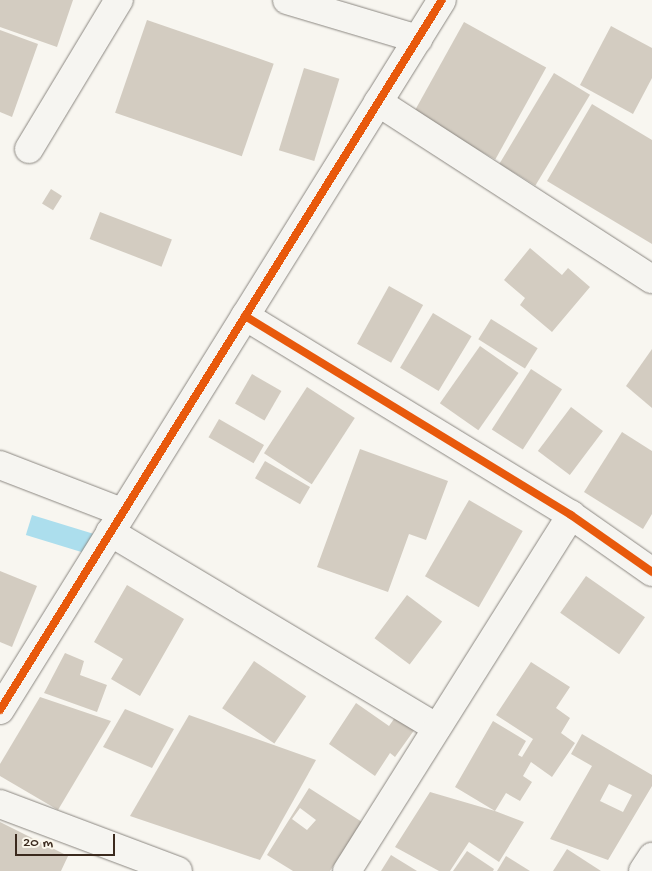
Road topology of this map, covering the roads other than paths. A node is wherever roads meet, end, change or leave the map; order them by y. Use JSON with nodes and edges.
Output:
{"nodes":[{"id":1,"x":119,"y":0,"type":"edge"},
{"id":2,"x":287,"y":0,"type":"edge"},
{"id":3,"x":442,"y":0,"type":"edge"},
{"id":4,"x":418,"y":39,"type":"junction"},
{"id":5,"x":378,"y":102,"type":"junction"},
{"id":6,"x":29,"y":149,"type":"dead end"},
{"id":7,"x":652,"y":279,"type":"edge"},
{"id":8,"x":245,"y":316,"type":"junction"},
{"id":9,"x":0,"y":465,"type":"edge"},
{"id":10,"x":570,"y":515,"type":"junction"},
{"id":11,"x":116,"y":522,"type":"junction"},
{"id":12,"x":652,"y":572,"type":"edge"},
{"id":13,"x":8,"y":678,"type":"edge"},
{"id":14,"x":0,"y":710,"type":"edge"},
{"id":15,"x":437,"y":728,"type":"junction"},
{"id":16,"x":0,"y":804,"type":"edge"},
{"id":17,"x":652,"y":857,"type":"edge"},
{"id":18,"x":178,"y":871,"type":"edge"},
{"id":19,"x":347,"y":871,"type":"edge"},
{"id":20,"x":643,"y":871,"type":"edge"}],
"edges":[{"from":1,"to":6,"type":"street"},
{"from":2,"to":4,"type":"street"},
{"from":3,"to":4,"type":"street"},
{"from":4,"to":5,"type":"street"},
{"from":5,"to":7,"type":"street"},
{"from":5,"to":8,"type":"street"},
{"from":8,"to":10,"type":"street"},
{"from":8,"to":11,"type":"street"},
{"from":9,"to":11,"type":"street"},
{"from":10,"to":12,"type":"street"},
{"from":10,"to":15,"type":"street"},
{"from":11,"to":13,"type":"street"},
{"from":11,"to":15,"type":"street"},
{"from":13,"to":14,"type":"street"},
{"from":15,"to":19,"type":"street"},
{"from":16,"to":18,"type":"street"},
{"from":17,"to":20,"type":"street"}]}
